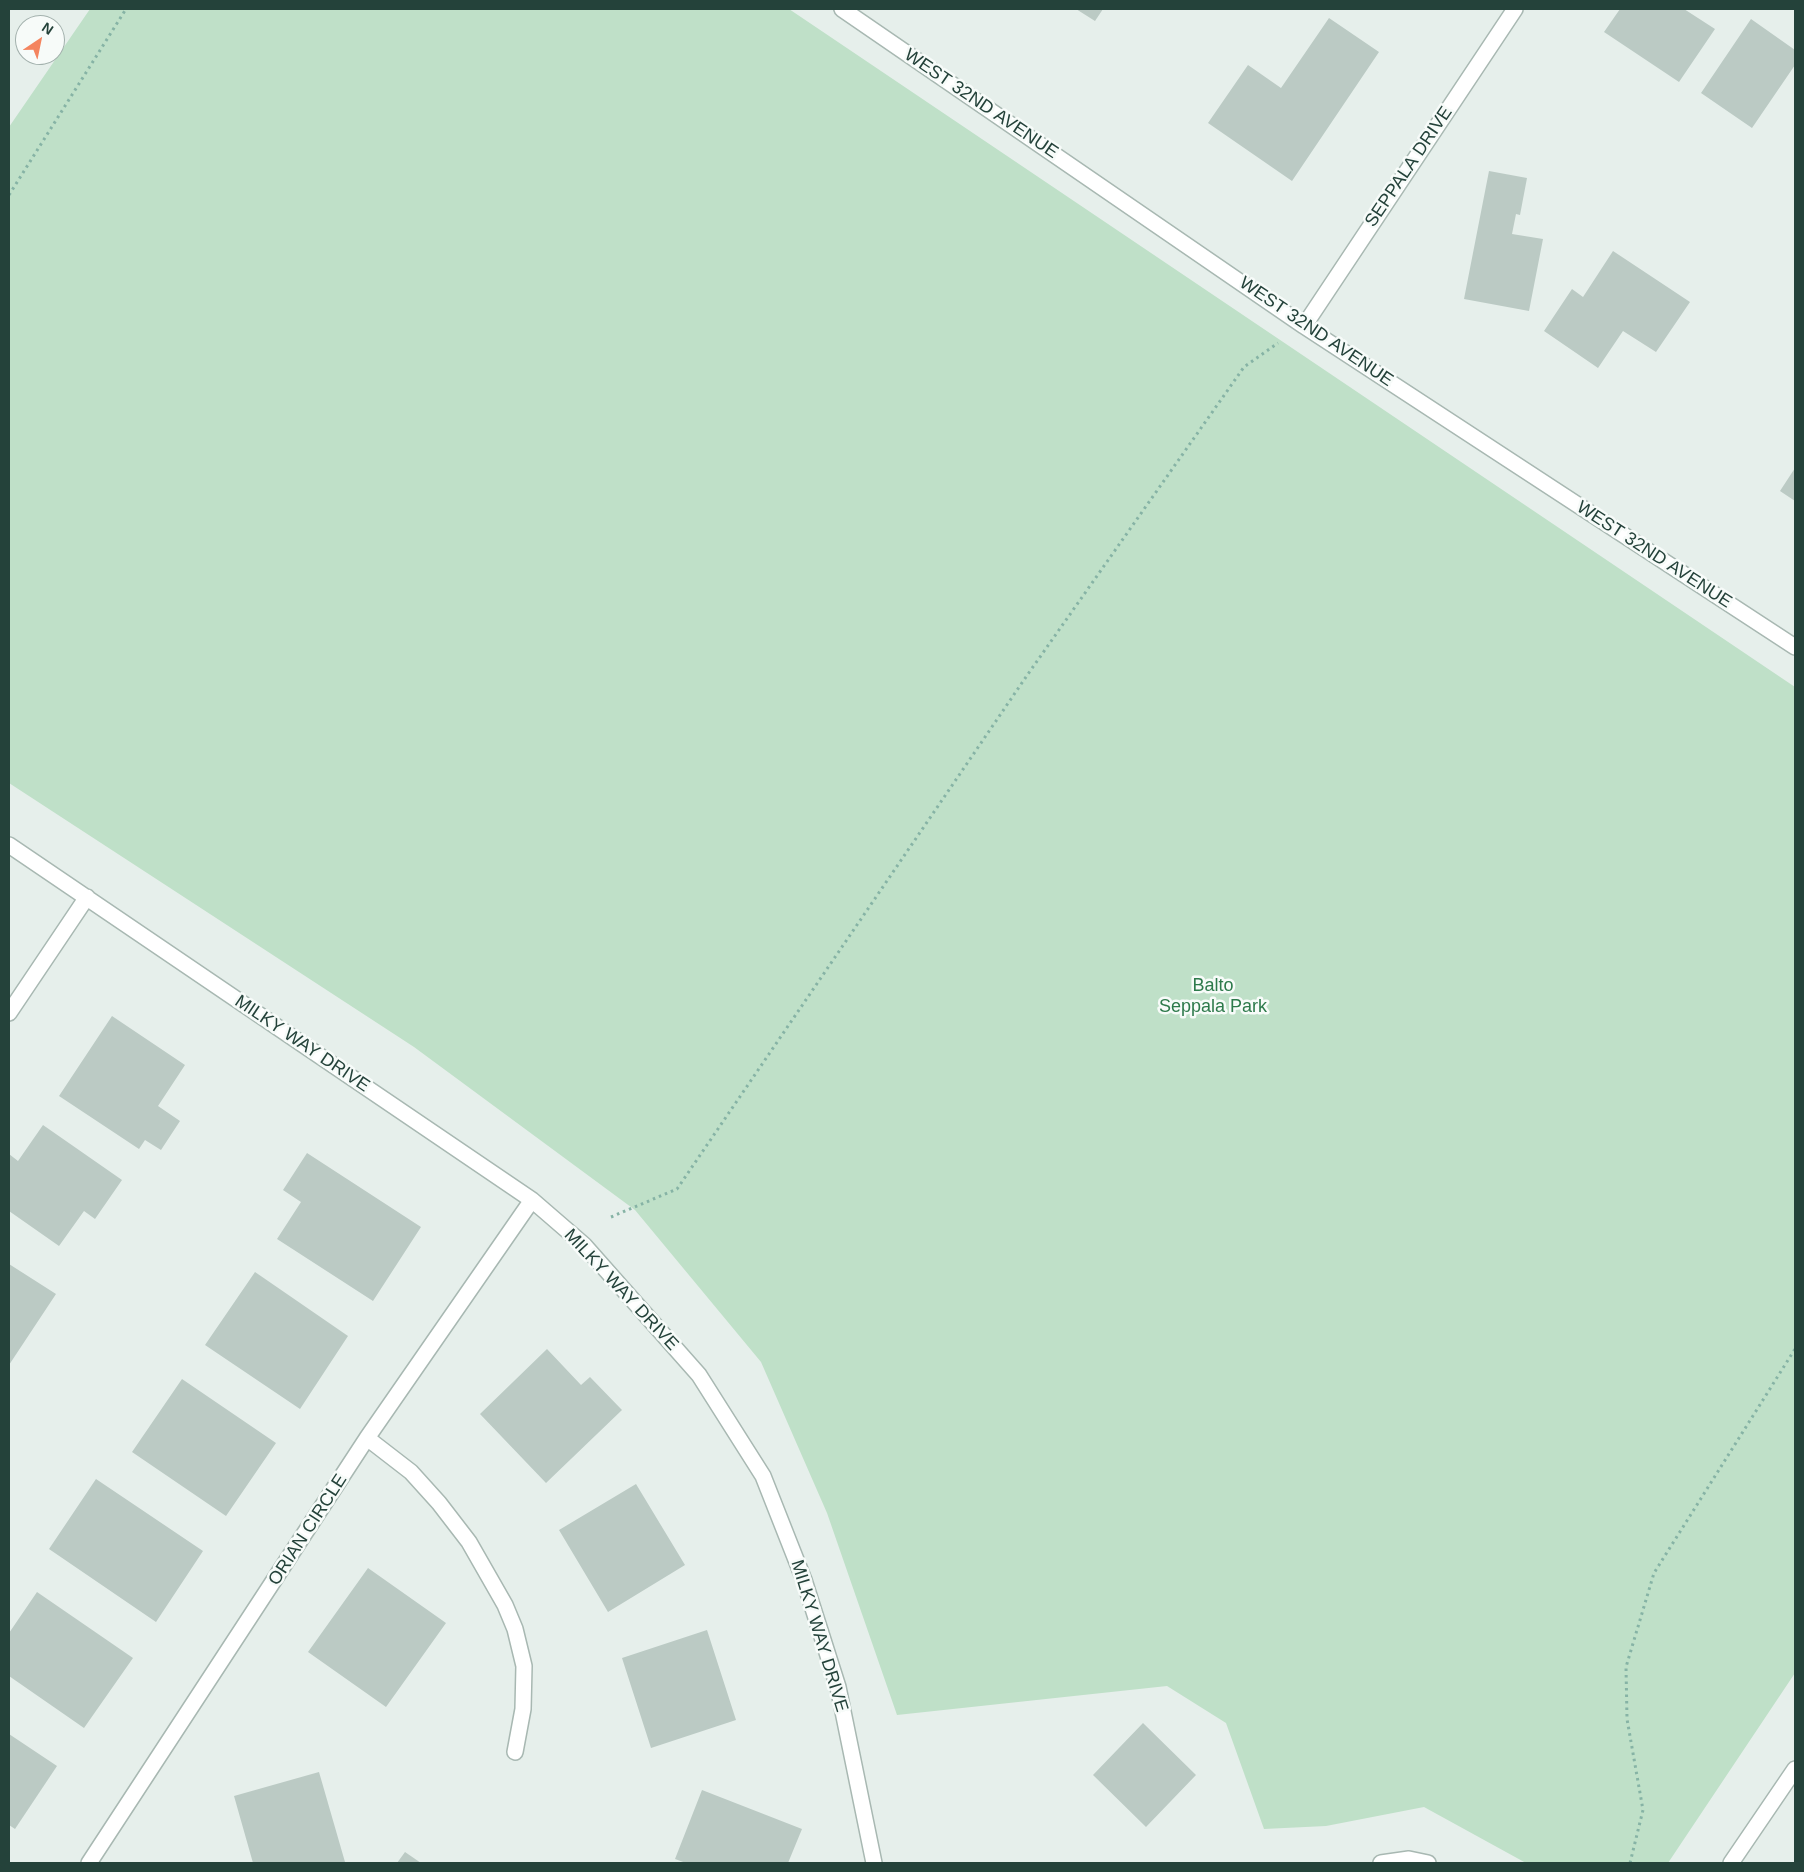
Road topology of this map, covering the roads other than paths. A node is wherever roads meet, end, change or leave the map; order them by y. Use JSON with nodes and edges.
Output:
{"nodes":[{"id":1,"x":842,"y":9,"type":"edge"},
{"id":2,"x":1515,"y":9,"type":"edge"},
{"id":3,"x":1304,"y":326,"type":"junction"},
{"id":4,"x":1795,"y":647,"type":"edge"},
{"id":5,"x":9,"y":845,"type":"edge"},
{"id":6,"x":87,"y":898,"type":"junction"},
{"id":7,"x":9,"y":1013,"type":"edge"},
{"id":8,"x":532,"y":1200,"type":"junction"},
{"id":9,"x":368,"y":1438,"type":"junction"},
{"id":10,"x":515,"y":1752,"type":"dead end"},
{"id":11,"x":1795,"y":1769,"type":"edge"},
{"id":12,"x":88,"y":1863,"type":"edge"},
{"id":13,"x":874,"y":1863,"type":"edge"},
{"id":14,"x":1381,"y":1863,"type":"edge"},
{"id":15,"x":1428,"y":1863,"type":"edge"},
{"id":16,"x":1731,"y":1863,"type":"edge"}],
"edges":[{"from":1,"to":3,"type":"street","name":"WEST 32ND AVENUE"},
{"from":2,"to":3,"type":"street","name":"SEPPALA DRIVE"},
{"from":3,"to":4,"type":"street","name":"WEST 32ND AVENUE"},
{"from":5,"to":6,"type":"street","name":"MILKY WAY DRIVE"},
{"from":6,"to":7,"type":"street"},
{"from":6,"to":8,"type":"street","name":"MILKY WAY DRIVE"},
{"from":8,"to":9,"type":"street","name":"ORIAN CIRCLE"},
{"from":8,"to":13,"type":"street","name":"MILKY WAY DRIVE"},
{"from":9,"to":10,"type":"street"},
{"from":9,"to":12,"type":"street","name":"ORIAN CIRCLE"},
{"from":11,"to":16,"type":"street"},
{"from":14,"to":15,"type":"street"}]}
